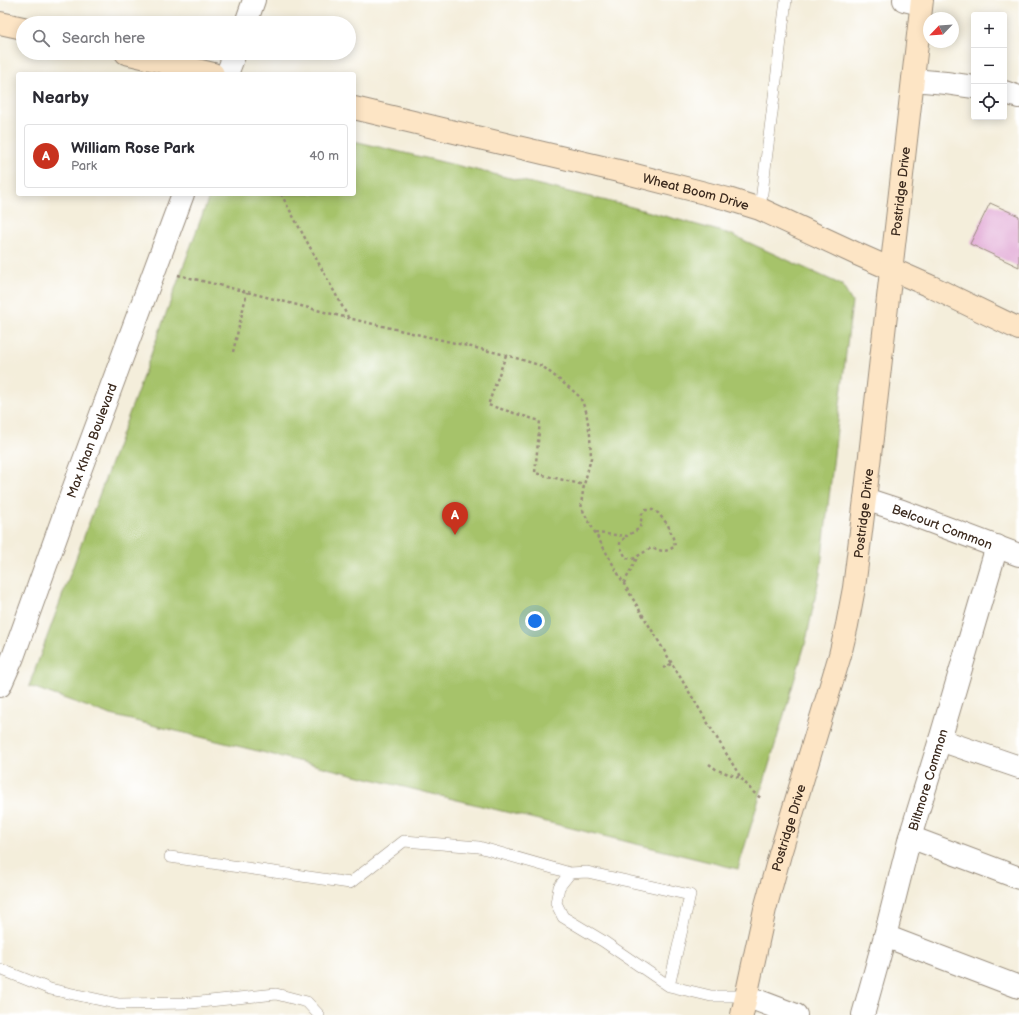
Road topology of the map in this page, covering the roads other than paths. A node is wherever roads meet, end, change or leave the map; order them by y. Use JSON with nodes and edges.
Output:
{"nodes":[{"id":1,"x":254,"y":0,"type":"edge"},
{"id":2,"x":786,"y":0,"type":"edge"},
{"id":3,"x":916,"y":1,"type":"edge"},
{"id":4,"x":248,"y":16,"type":"edge"},
{"id":5,"x":0,"y":23,"type":"edge"},
{"id":6,"x":16,"y":26,"type":"edge"},
{"id":7,"x":155,"y":60,"type":"edge"},
{"id":8,"x":232,"y":60,"type":"edge"},
{"id":9,"x":205,"y":72,"type":"edge"},
{"id":10,"x":228,"y":72,"type":"edge"},
{"id":11,"x":913,"y":80,"type":"junction"},
{"id":12,"x":971,"y":87,"type":"edge"},
{"id":13,"x":1007,"y":93,"type":"edge"},
{"id":14,"x":1019,"y":97,"type":"edge"},
{"id":15,"x":356,"y":108,"type":"edge"},
{"id":16,"x":182,"y":196,"type":"edge"},
{"id":17,"x":760,"y":209,"type":"junction"},
{"id":18,"x":891,"y":269,"type":"junction"},
{"id":19,"x":1019,"y":329,"type":"edge"},
{"id":20,"x":865,"y":500,"type":"junction"},
{"id":21,"x":997,"y":546,"type":"junction"},
{"id":22,"x":1019,"y":555,"type":"edge"},
{"id":23,"x":0,"y":686,"type":"edge"},
{"id":24,"x":940,"y":740,"type":"junction"},
{"id":25,"x":1019,"y":767,"type":"edge"},
{"id":26,"x":910,"y":837,"type":"junction"},
{"id":27,"x":170,"y":857,"type":"dead end"},
{"id":28,"x":570,"y":873,"type":"junction"},
{"id":29,"x":1019,"y":878,"type":"edge"},
{"id":30,"x":885,"y":936,"type":"junction"},
{"id":31,"x":0,"y":969,"type":"edge"},
{"id":32,"x":669,"y":986,"type":"junction"},
{"id":33,"x":1019,"y":987,"type":"edge"},
{"id":34,"x":744,"y":1006,"type":"edge"},
{"id":35,"x":319,"y":1015,"type":"edge"},
{"id":36,"x":796,"y":1015,"type":"edge"},
{"id":37,"x":863,"y":1015,"type":"edge"}],
"edges":[{"from":1,"to":4,"type":"street"},
{"from":2,"to":17,"type":"lane"},
{"from":3,"to":11,"type":"street","name":"Postridge Drive"},
{"from":5,"to":6,"type":"street"},
{"from":7,"to":9,"type":"street"},
{"from":8,"to":10,"type":"street"},
{"from":11,"to":12,"type":"street"},
{"from":11,"to":18,"type":"street","name":"Postridge Drive"},
{"from":13,"to":14,"type":"street"},
{"from":15,"to":17,"type":"street","name":"Wheat Boom Drive"},
{"from":16,"to":23,"type":"street","name":"Max Khan Boulevard"},
{"from":17,"to":18,"type":"street","name":"Wheat Boom Drive"},
{"from":18,"to":19,"type":"street","name":"Wheat Boom Drive"},
{"from":18,"to":20,"type":"street","name":"Postridge Drive"},
{"from":20,"to":21,"type":"street","name":"Belcourt Common"},
{"from":20,"to":34,"type":"street","name":"Postridge Drive"},
{"from":21,"to":22,"type":"street","name":"Belcourt Common"},
{"from":21,"to":24,"type":"street","name":"Biltmore Common"},
{"from":24,"to":25,"type":"street"},
{"from":24,"to":26,"type":"street","name":"Biltmore Common"},
{"from":26,"to":29,"type":"street"},
{"from":26,"to":30,"type":"street","name":"Biltmore Common"},
{"from":27,"to":28,"type":"lane"},
{"from":28,"to":32,"type":"lane"},
{"from":28,"to":32,"type":"lane"},
{"from":30,"to":33,"type":"street"},
{"from":30,"to":37,"type":"street","name":"Biltmore Common"},
{"from":31,"to":35,"type":"lane"},
{"from":32,"to":34,"type":"lane"},
{"from":34,"to":36,"type":"street"}]}
